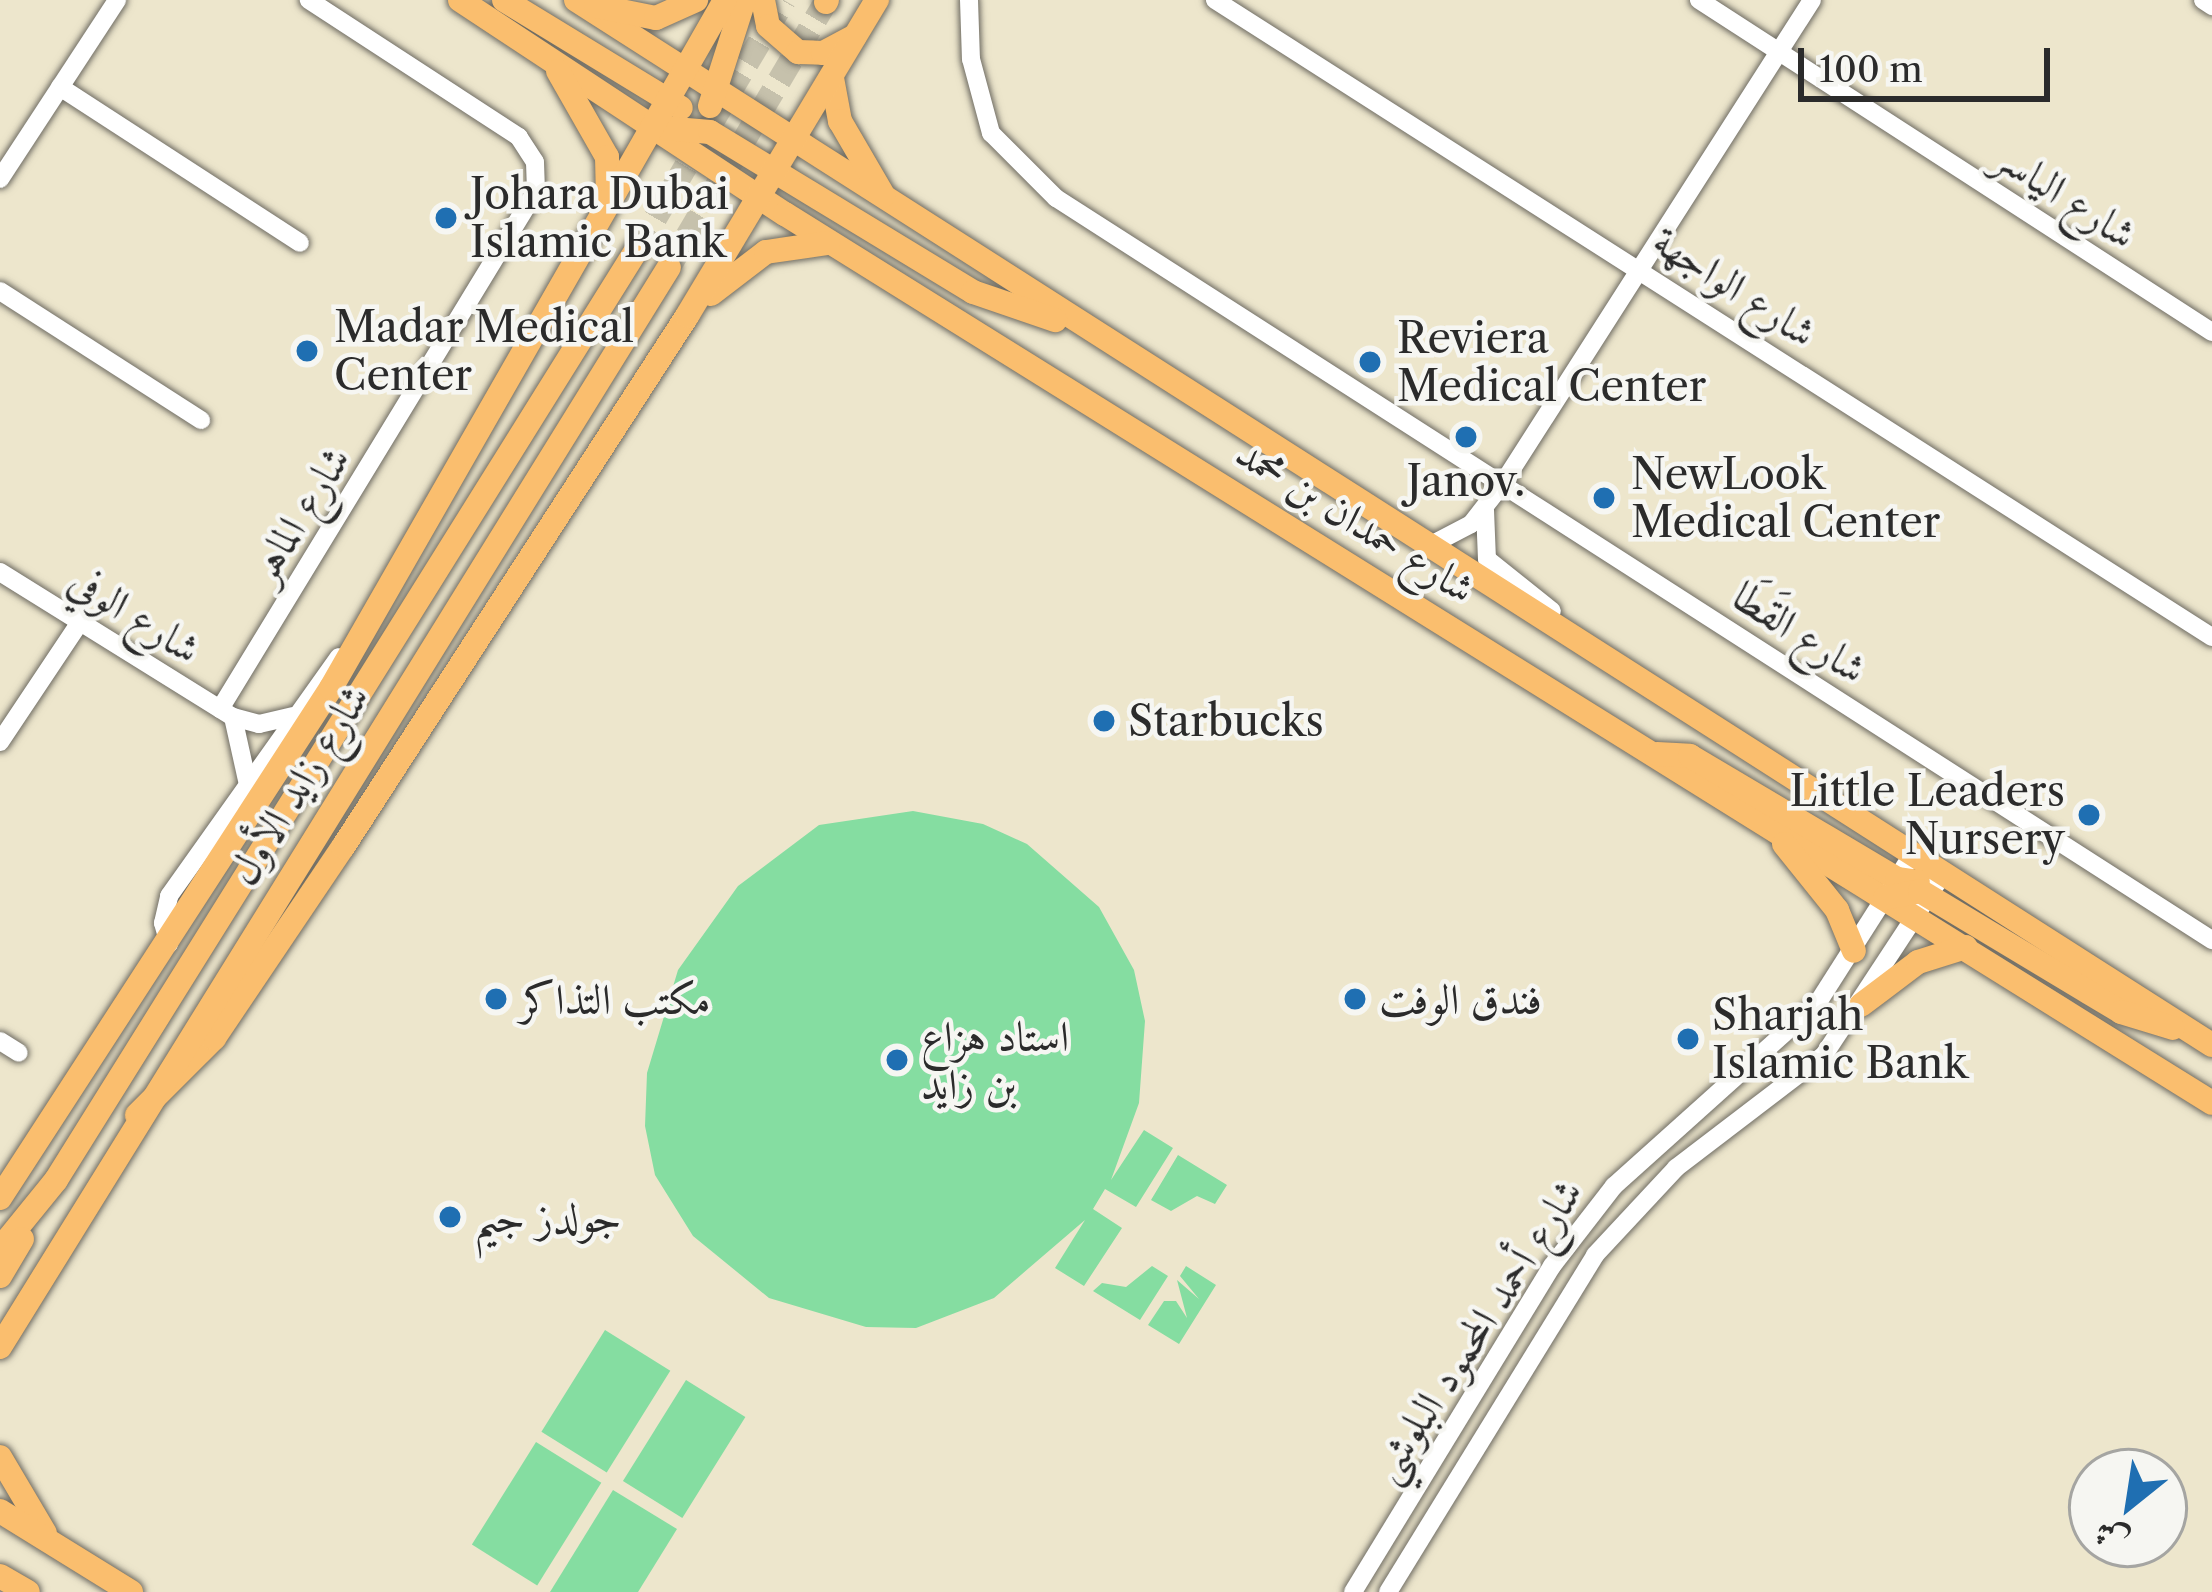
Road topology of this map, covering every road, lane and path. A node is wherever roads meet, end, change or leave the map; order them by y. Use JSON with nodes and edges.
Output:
{"nodes":[{"id":1,"x":117,"y":0,"type":"edge"},
{"id":2,"x":309,"y":0,"type":"edge"},
{"id":3,"x":460,"y":0,"type":"edge"},
{"id":4,"x":504,"y":0,"type":"edge"},
{"id":5,"x":696,"y":0,"type":"edge"},
{"id":6,"x":725,"y":0,"type":"edge"},
{"id":7,"x":744,"y":0,"type":"edge"},
{"id":8,"x":763,"y":0,"type":"edge"},
{"id":9,"x":877,"y":0,"type":"edge"},
{"id":10,"x":969,"y":0,"type":"edge"},
{"id":11,"x":1215,"y":0,"type":"edge"},
{"id":12,"x":1699,"y":0,"type":"edge"},
{"id":13,"x":1812,"y":0,"type":"edge"},
{"id":14,"x":2203,"y":0,"type":"edge"},
{"id":15,"x":577,"y":1,"type":"edge"},
{"id":16,"x":2212,"y":6,"type":"edge"},
{"id":17,"x":857,"y":34,"type":"junction"},
{"id":18,"x":1779,"y":52,"type":"junction"},
{"id":19,"x":550,"y":59,"type":"junction"},
{"id":20,"x":682,"y":74,"type":"junction"},
{"id":21,"x":832,"y":78,"type":"junction"},
{"id":22,"x":60,"y":87,"type":"junction"},
{"id":23,"x":712,"y":92,"type":"junction"},
{"id":24,"x":667,"y":101,"type":"junction"},
{"id":25,"x":652,"y":127,"type":"junction"},
{"id":26,"x":709,"y":128,"type":"junction"},
{"id":27,"x":791,"y":143,"type":"junction"},
{"id":28,"x":776,"y":168,"type":"junction"},
{"id":29,"x":2,"y":172,"type":"edge"},
{"id":30,"x":759,"y":197,"type":"junction"},
{"id":31,"x":608,"y":205,"type":"junction"},
{"id":32,"x":891,"y":207,"type":"junction"},
{"id":33,"x":300,"y":243,"type":"dead end"},
{"id":34,"x":831,"y":243,"type":"junction"},
{"id":35,"x":637,"y":249,"type":"tunnel mouth"},
{"id":36,"x":669,"y":267,"type":"tunnel mouth"},
{"id":37,"x":1640,"y":267,"type":"junction"},
{"id":38,"x":0,"y":291,"type":"edge"},
{"id":39,"x":687,"y":316,"type":"junction"},
{"id":40,"x":1075,"y":325,"type":"junction"},
{"id":41,"x":2212,"y":332,"type":"edge"},
{"id":42,"x":201,"y":420,"type":"dead end"},
{"id":43,"x":1503,"y":483,"type":"junction"},
{"id":44,"x":1486,"y":506,"type":"junction"},
{"id":45,"x":1429,"y":546,"type":"junction"},
{"id":46,"x":0,"y":572,"type":"edge"},
{"id":47,"x":372,"y":616,"type":"junction"},
{"id":48,"x":80,"y":622,"type":"junction"},
{"id":49,"x":2212,"y":637,"type":"edge"},
{"id":50,"x":1590,"y":654,"type":"junction"},
{"id":51,"x":226,"y":713,"type":"junction"},
{"id":52,"x":294,"y":716,"type":"junction"},
{"id":53,"x":0,"y":742,"type":"edge"},
{"id":54,"x":1654,"y":754,"type":"junction"},
{"id":55,"x":248,"y":780,"type":"junction"},
{"id":56,"x":1766,"y":824,"type":"junction"},
{"id":57,"x":1912,"y":855,"type":"junction"},
{"id":58,"x":1937,"y":885,"type":"junction"},
{"id":59,"x":1891,"y":888,"type":"junction"},
{"id":60,"x":1916,"y":918,"type":"junction"},
{"id":61,"x":2212,"y":940,"type":"edge"},
{"id":62,"x":169,"y":944,"type":"junction"},
{"id":63,"x":1966,"y":947,"type":"junction"},
{"id":64,"x":1854,"y":951,"type":"junction"},
{"id":65,"x":1861,"y":1005,"type":"junction"},
{"id":66,"x":0,"y":1041,"type":"edge"},
{"id":67,"x":2212,"y":1045,"type":"edge"},
{"id":68,"x":19,"y":1053,"type":"dead end"},
{"id":69,"x":2212,"y":1103,"type":"edge"},
{"id":70,"x":137,"y":1115,"type":"junction"},
{"id":71,"x":56,"y":1180,"type":"junction"},
{"id":72,"x":3,"y":1196,"type":"edge"},
{"id":73,"x":0,"y":1249,"type":"edge"},
{"id":74,"x":0,"y":1276,"type":"edge"},
{"id":75,"x":0,"y":1346,"type":"edge"},
{"id":76,"x":0,"y":1457,"type":"edge"},
{"id":77,"x":0,"y":1511,"type":"edge"},
{"id":78,"x":0,"y":1532,"type":"edge"},
{"id":79,"x":50,"y":1541,"type":"junction"},
{"id":80,"x":0,"y":1576,"type":"edge"},
{"id":81,"x":127,"y":1590,"type":"edge"},
{"id":82,"x":28,"y":1592,"type":"edge"},
{"id":83,"x":1353,"y":1592,"type":"edge"},
{"id":84,"x":1388,"y":1592,"type":"edge"}],
"edges":[{"from":1,"to":22,"type":"street"},
{"from":2,"to":51,"type":"street","name":"شارع الماهر"},
{"from":3,"to":19,"type":"main road","name":"شارع حمدان بن محمد"},
{"from":4,"to":24,"type":"main road"},
{"from":5,"to":15,"type":"main road"},
{"from":6,"to":20,"type":"main road"},
{"from":7,"to":23,"type":"main road"},
{"from":8,"to":17,"type":"main road"},
{"from":9,"to":17,"type":"main road"},
{"from":10,"to":43,"type":"street","name":"شارع القَطَا"},
{"from":11,"to":37,"type":"street","name":"شارع الواجهة"},
{"from":12,"to":18,"type":"street","name":"شارع الياسر"},
{"from":13,"to":18,"type":"street"},
{"from":14,"to":16,"type":"street"},
{"from":15,"to":20,"type":"main road","name":"شارع حمدان بن محمد"},
{"from":17,"to":21,"type":"main road"},
{"from":18,"to":37,"type":"street"},
{"from":18,"to":41,"type":"street","name":"شارع الياسر"},
{"from":19,"to":25,"type":"main road","name":"شارع حمدان بن محمد"},
{"from":19,"to":31,"type":"main road"},
{"from":20,"to":23,"type":"main road","name":"شارع حمدان بن محمد"},
{"from":20,"to":24,"type":"main road"},
{"from":21,"to":27,"type":"main road"},
{"from":21,"to":32,"type":"main road"},
{"from":22,"to":29,"type":"street"},
{"from":22,"to":33,"type":"street"},
{"from":23,"to":26,"type":"main road"},
{"from":23,"to":27,"type":"main road","name":"شارع حمدان بن محمد"},
{"from":24,"to":25,"type":"main road"},
{"from":24,"to":26,"type":"main road"},
{"from":25,"to":26,"type":"main road"},
{"from":25,"to":30,"type":"main road","name":"شارع حمدان بن محمد"},
{"from":25,"to":31,"type":"main road"},
{"from":26,"to":27,"type":"main road"},
{"from":26,"to":28,"type":"main road"},
{"from":26,"to":30,"type":"main road"},
{"from":27,"to":28,"type":"main road"},
{"from":27,"to":32,"type":"main road","name":"شارع حمدان بن محمد"},
{"from":28,"to":30,"type":"main road"},
{"from":28,"to":40,"type":"main road"},
{"from":30,"to":34,"type":"main road","name":"شارع حمدان بن محمد"},
{"from":30,"to":39,"type":"main road"},
{"from":31,"to":47,"type":"main road"},
{"from":32,"to":40,"type":"main road","name":"شارع حمدان بن محمد"},
{"from":34,"to":39,"type":"main road"},
{"from":34,"to":54,"type":"main road","name":"شارع حمدان بن محمد"},
{"from":35,"to":71,"type":"main road","name":"شارع زايد الأول"},
{"from":36,"to":70,"type":"main road","name":"شارع زايد الأول"},
{"from":37,"to":43,"type":"street"},
{"from":37,"to":49,"type":"street","name":"شارع الواجهة"},
{"from":38,"to":42,"type":"street"},
{"from":39,"to":70,"type":"main road"},
{"from":40,"to":45,"type":"main road","name":"شارع حمدان بن محمد"},
{"from":43,"to":44,"type":"street"},
{"from":43,"to":61,"type":"street","name":"شارع القَطَا"},
{"from":44,"to":45,"type":"street"},
{"from":44,"to":50,"type":"street"},
{"from":45,"to":50,"type":"main road","name":"شارع حمدان بن محمد"},
{"from":46,"to":48,"type":"street","name":"شارع الوفي"},
{"from":47,"to":52,"type":"street"},
{"from":47,"to":62,"type":"main road"},
{"from":48,"to":51,"type":"street","name":"شارع الوفي"},
{"from":48,"to":53,"type":"street"},
{"from":50,"to":57,"type":"main road","name":"شارع حمدان بن محمد"},
{"from":51,"to":52,"type":"street"},
{"from":51,"to":55,"type":"street"},
{"from":52,"to":55,"type":"street"},
{"from":54,"to":56,"type":"main road","name":"شارع حمدان بن محمد"},
{"from":54,"to":59,"type":"main road"},
{"from":55,"to":62,"type":"street"},
{"from":56,"to":59,"type":"main road","name":"شارع حمدان بن محمد"},
{"from":56,"to":64,"type":"main road"},
{"from":57,"to":58,"type":"main road","name":"شارع حمدان بن محمد"},
{"from":57,"to":59,"type":"street","name":"شارع أحمد المحمود البلوشي"},
{"from":58,"to":59,"type":"main road"},
{"from":58,"to":60,"type":"street","name":"شارع أحمد المحمود البلوشي"},
{"from":58,"to":67,"type":"main road","name":"شارع حمدان بن محمد"},
{"from":59,"to":60,"type":"main road","name":"شارع حمدان بن محمد"},
{"from":59,"to":64,"type":"street","name":"شارع أحمد المحمود البلوشي"},
{"from":60,"to":63,"type":"main road","name":"شارع حمدان بن محمد"},
{"from":60,"to":65,"type":"street","name":"شارع أحمد المحمود البلوشي"},
{"from":62,"to":72,"type":"main road"},
{"from":63,"to":65,"type":"main road"},
{"from":63,"to":69,"type":"main road","name":"شارع حمدان بن محمد"},
{"from":64,"to":83,"type":"street","name":"شارع أحمد المحمود البلوشي"},
{"from":65,"to":84,"type":"street","name":"شارع أحمد المحمود البلوشي"},
{"from":66,"to":68,"type":"street"},
{"from":70,"to":75,"type":"main road","name":"شارع زايد الأول"},
{"from":71,"to":73,"type":"main road","name":"شارع زايد الأول"},
{"from":71,"to":74,"type":"main road"},
{"from":76,"to":79,"type":"main road"},
{"from":77,"to":79,"type":"main road"},
{"from":78,"to":81,"type":"main road"},
{"from":79,"to":81,"type":"main road"},
{"from":80,"to":82,"type":"main road"}]}
